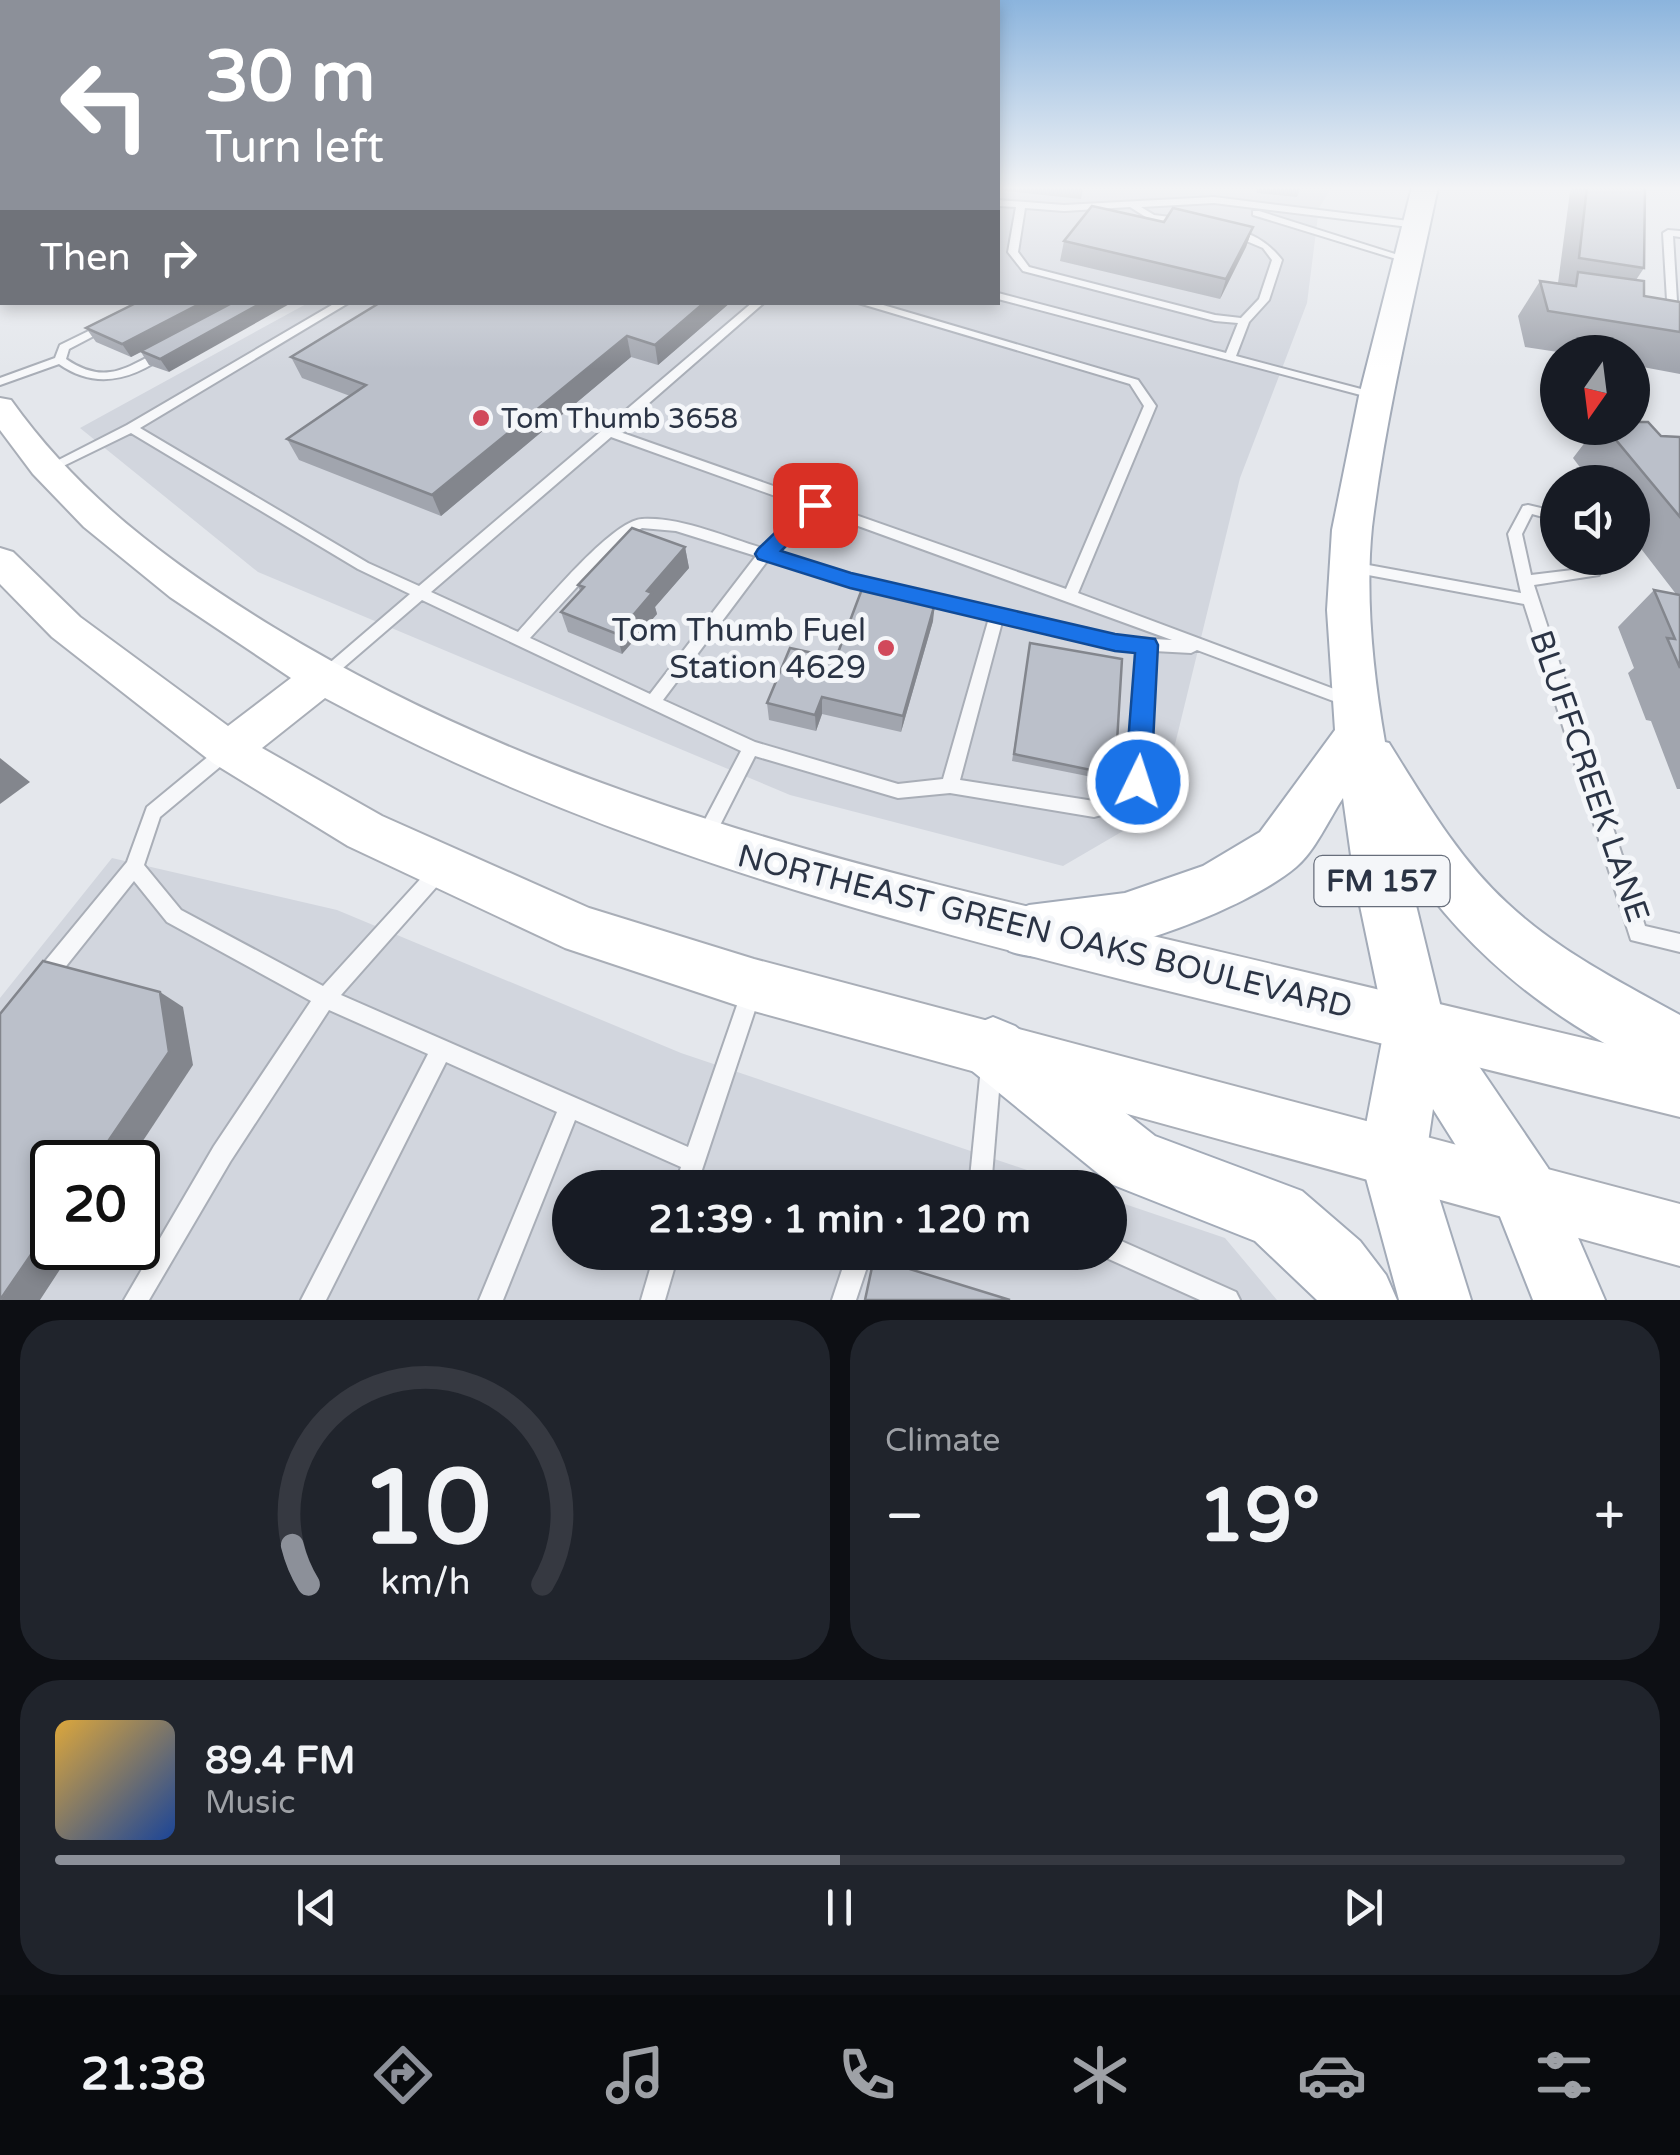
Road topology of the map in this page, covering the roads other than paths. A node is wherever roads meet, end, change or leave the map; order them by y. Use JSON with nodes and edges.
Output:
{"nodes":[{"id":1,"x":1014,"y":248,"type":"edge"},
{"id":2,"x":1267,"y":248,"type":"edge"},
{"id":3,"x":1369,"y":248,"type":"edge"},
{"id":4,"x":1412,"y":248,"type":"edge"},
{"id":5,"x":1669,"y":248,"type":"edge"},
{"id":6,"x":1409,"y":260,"type":"junction"},
{"id":7,"x":1000,"y":297,"type":"edge"},
{"id":8,"x":340,"y":305,"type":"edge"},
{"id":9,"x":757,"y":305,"type":"edge"},
{"id":10,"x":870,"y":305,"type":"edge"},
{"id":11,"x":1654,"y":314,"type":"edge"},
{"id":12,"x":122,"y":318,"type":"edge"},
{"id":13,"x":1676,"y":318,"type":"edge"},
{"id":14,"x":1244,"y":321,"type":"junction"},
{"id":15,"x":184,"y":341,"type":"edge"},
{"id":16,"x":1230,"y":357,"type":"junction"},
{"id":17,"x":60,"y":360,"type":"junction"},
{"id":18,"x":0,"y":382,"type":"edge"},
{"id":19,"x":1376,"y":396,"type":"junction"},
{"id":20,"x":0,"y":407,"type":"edge"},
{"id":21,"x":131,"y":428,"type":"junction"},
{"id":22,"x":609,"y":432,"type":"junction"},
{"id":23,"x":47,"y":470,"type":"junction"},
{"id":24,"x":815,"y":505,"type":"junction"},
{"id":25,"x":1540,"y":512,"type":"edge"},
{"id":26,"x":766,"y":554,"type":"junction"},
{"id":27,"x":2,"y":567,"type":"edge"},
{"id":28,"x":1349,"y":567,"type":"junction"},
{"id":29,"x":1571,"y":575,"type":"edge"},
{"id":30,"x":1526,"y":581,"type":"junction"},
{"id":31,"x":420,"y":594,"type":"junction"},
{"id":32,"x":1070,"y":596,"type":"junction"},
{"id":33,"x":1530,"y":600,"type":"junction"},
{"id":34,"x":997,"y":614,"type":"junction"},
{"id":35,"x":519,"y":640,"type":"junction"},
{"id":36,"x":1147,"y":645,"type":"junction"},
{"id":37,"x":1205,"y":648,"type":"junction"},
{"id":38,"x":320,"y":678,"type":"junction"},
{"id":39,"x":653,"y":702,"type":"junction"},
{"id":40,"x":1357,"y":719,"type":"junction"},
{"id":41,"x":751,"y":748,"type":"junction"},
{"id":42,"x":228,"y":750,"type":"junction"},
{"id":43,"x":950,"y":786,"type":"junction"},
{"id":44,"x":702,"y":843,"type":"junction"},
{"id":45,"x":134,"y":867,"type":"junction"},
{"id":46,"x":440,"y":869,"type":"junction"},
{"id":47,"x":1029,"y":932,"type":"junction"},
{"id":48,"x":1680,"y":943,"type":"edge"},
{"id":49,"x":754,"y":986,"type":"junction"},
{"id":50,"x":36,"y":987,"type":"edge"},
{"id":51,"x":325,"y":998,"type":"junction"},
{"id":52,"x":1415,"y":1025,"type":"junction"},
{"id":53,"x":993,"y":1048,"type":"junction"},
{"id":54,"x":1680,"y":1049,"type":"edge"},
{"id":55,"x":442,"y":1050,"type":"junction"},
{"id":56,"x":1680,"y":1089,"type":"edge"},
{"id":57,"x":570,"y":1106,"type":"junction"},
{"id":58,"x":1393,"y":1156,"type":"junction"},
{"id":59,"x":693,"y":1161,"type":"junction"},
{"id":60,"x":691,"y":1170,"type":"edge"},
{"id":61,"x":982,"y":1170,"type":"edge"},
{"id":62,"x":1524,"y":1192,"type":"junction"},
{"id":63,"x":1680,"y":1234,"type":"edge"},
{"id":64,"x":1127,"y":1255,"type":"edge"},
{"id":65,"x":662,"y":1270,"type":"edge"},
{"id":66,"x":854,"y":1270,"type":"edge"},
{"id":67,"x":136,"y":1300,"type":"edge"},
{"id":68,"x":313,"y":1300,"type":"edge"},
{"id":69,"x":491,"y":1300,"type":"edge"},
{"id":70,"x":653,"y":1300,"type":"edge"},
{"id":71,"x":844,"y":1300,"type":"edge"},
{"id":72,"x":1228,"y":1300,"type":"edge"},
{"id":73,"x":1361,"y":1300,"type":"edge"},
{"id":74,"x":1435,"y":1300,"type":"edge"},
{"id":75,"x":1568,"y":1300,"type":"edge"}],
"edges":[{"from":1,"to":14,"type":"lane"},
{"from":2,"to":14,"type":"lane"},
{"from":3,"to":6,"type":"lane"},
{"from":4,"to":6,"type":"main road","number":"FM 157"},
{"from":5,"to":13,"type":"lane"},
{"from":6,"to":19,"type":"main road","number":"FM 157"},
{"from":7,"to":16,"type":"lane"},
{"from":8,"to":21,"type":"lane"},
{"from":9,"to":22,"type":"lane"},
{"from":10,"to":32,"type":"lane"},
{"from":11,"to":13,"type":"lane"},
{"from":12,"to":17,"type":"lane"},
{"from":14,"to":16,"type":"lane"},
{"from":15,"to":17,"type":"lane"},
{"from":16,"to":19,"type":"lane"},
{"from":17,"to":18,"type":"lane"},
{"from":19,"to":28,"type":"main road","number":"FM 157"},
{"from":20,"to":23,"type":"main road","name":"NORTHEAST GREEN OAKS BOULEVARD"},
{"from":21,"to":23,"type":"lane"},
{"from":21,"to":31,"type":"lane"},
{"from":22,"to":24,"type":"lane"},
{"from":22,"to":31,"type":"lane"},
{"from":23,"to":38,"type":"main road","name":"NORTHEAST GREEN OAKS BOULEVARD"},
{"from":24,"to":26,"type":"lane"},
{"from":24,"to":32,"type":"lane"},
{"from":25,"to":30,"type":"lane","name":"BLUFFCREEK LANE"},
{"from":26,"to":34,"type":"lane"},
{"from":26,"to":35,"type":"lane"},
{"from":26,"to":39,"type":"lane"},
{"from":27,"to":42,"type":"main road"},
{"from":28,"to":33,"type":"lane"},
{"from":28,"to":40,"type":"main road","number":"FM 157"},
{"from":29,"to":30,"type":"lane","name":"BLUFFCREEK LANE"},
{"from":30,"to":33,"type":"lane","name":"BLUFFCREEK LANE"},
{"from":31,"to":35,"type":"lane"},
{"from":31,"to":38,"type":"lane"},
{"from":32,"to":37,"type":"lane"},
{"from":33,"to":48,"type":"lane","name":"BLUFFCREEK LANE"},
{"from":34,"to":36,"type":"lane"},
{"from":34,"to":43,"type":"lane"},
{"from":35,"to":39,"type":"lane"},
{"from":36,"to":37,"type":"lane"},
{"from":36,"to":43,"type":"lane"},
{"from":37,"to":40,"type":"lane"},
{"from":38,"to":42,"type":"main road"},
{"from":38,"to":44,"type":"main road","name":"NORTHEAST GREEN OAKS BOULEVARD"},
{"from":39,"to":41,"type":"lane"},
{"from":40,"to":47,"type":"main road"},
{"from":40,"to":52,"type":"main road","number":"FM 157"},
{"from":40,"to":54,"type":"main road"},
{"from":41,"to":43,"type":"lane"},
{"from":41,"to":44,"type":"lane"},
{"from":42,"to":45,"type":"lane"},
{"from":42,"to":46,"type":"main road"},
{"from":44,"to":47,"type":"main road","name":"NORTHEAST GREEN OAKS BOULEVARD"},
{"from":45,"to":50,"type":"lane"},
{"from":45,"to":51,"type":"lane"},
{"from":46,"to":49,"type":"main road"},
{"from":46,"to":51,"type":"lane"},
{"from":47,"to":52,"type":"main road","name":"NORTHEAST GREEN OAKS BOULEVARD"},
{"from":49,"to":53,"type":"main road"},
{"from":49,"to":59,"type":"lane"},
{"from":51,"to":55,"type":"lane"},
{"from":51,"to":67,"type":"lane"},
{"from":52,"to":56,"type":"main road","name":"NORTHEAST GREEN OAKS BOULEVARD"},
{"from":52,"to":58,"type":"main road","number":"FM 157"},
{"from":52,"to":62,"type":"main road","number":"FM 157"},
{"from":53,"to":58,"type":"main road"},
{"from":53,"to":61,"type":"lane"},
{"from":53,"to":73,"type":"main road"},
{"from":55,"to":57,"type":"lane"},
{"from":55,"to":68,"type":"lane"},
{"from":57,"to":59,"type":"lane"},
{"from":57,"to":69,"type":"lane"},
{"from":58,"to":62,"type":"main road"},
{"from":58,"to":74,"type":"main road","number":"FM 157"},
{"from":59,"to":60,"type":"lane"},
{"from":62,"to":63,"type":"main road"},
{"from":62,"to":75,"type":"main road","number":"FM 157"},
{"from":64,"to":72,"type":"lane"},
{"from":65,"to":70,"type":"lane"},
{"from":66,"to":71,"type":"lane"}]}
